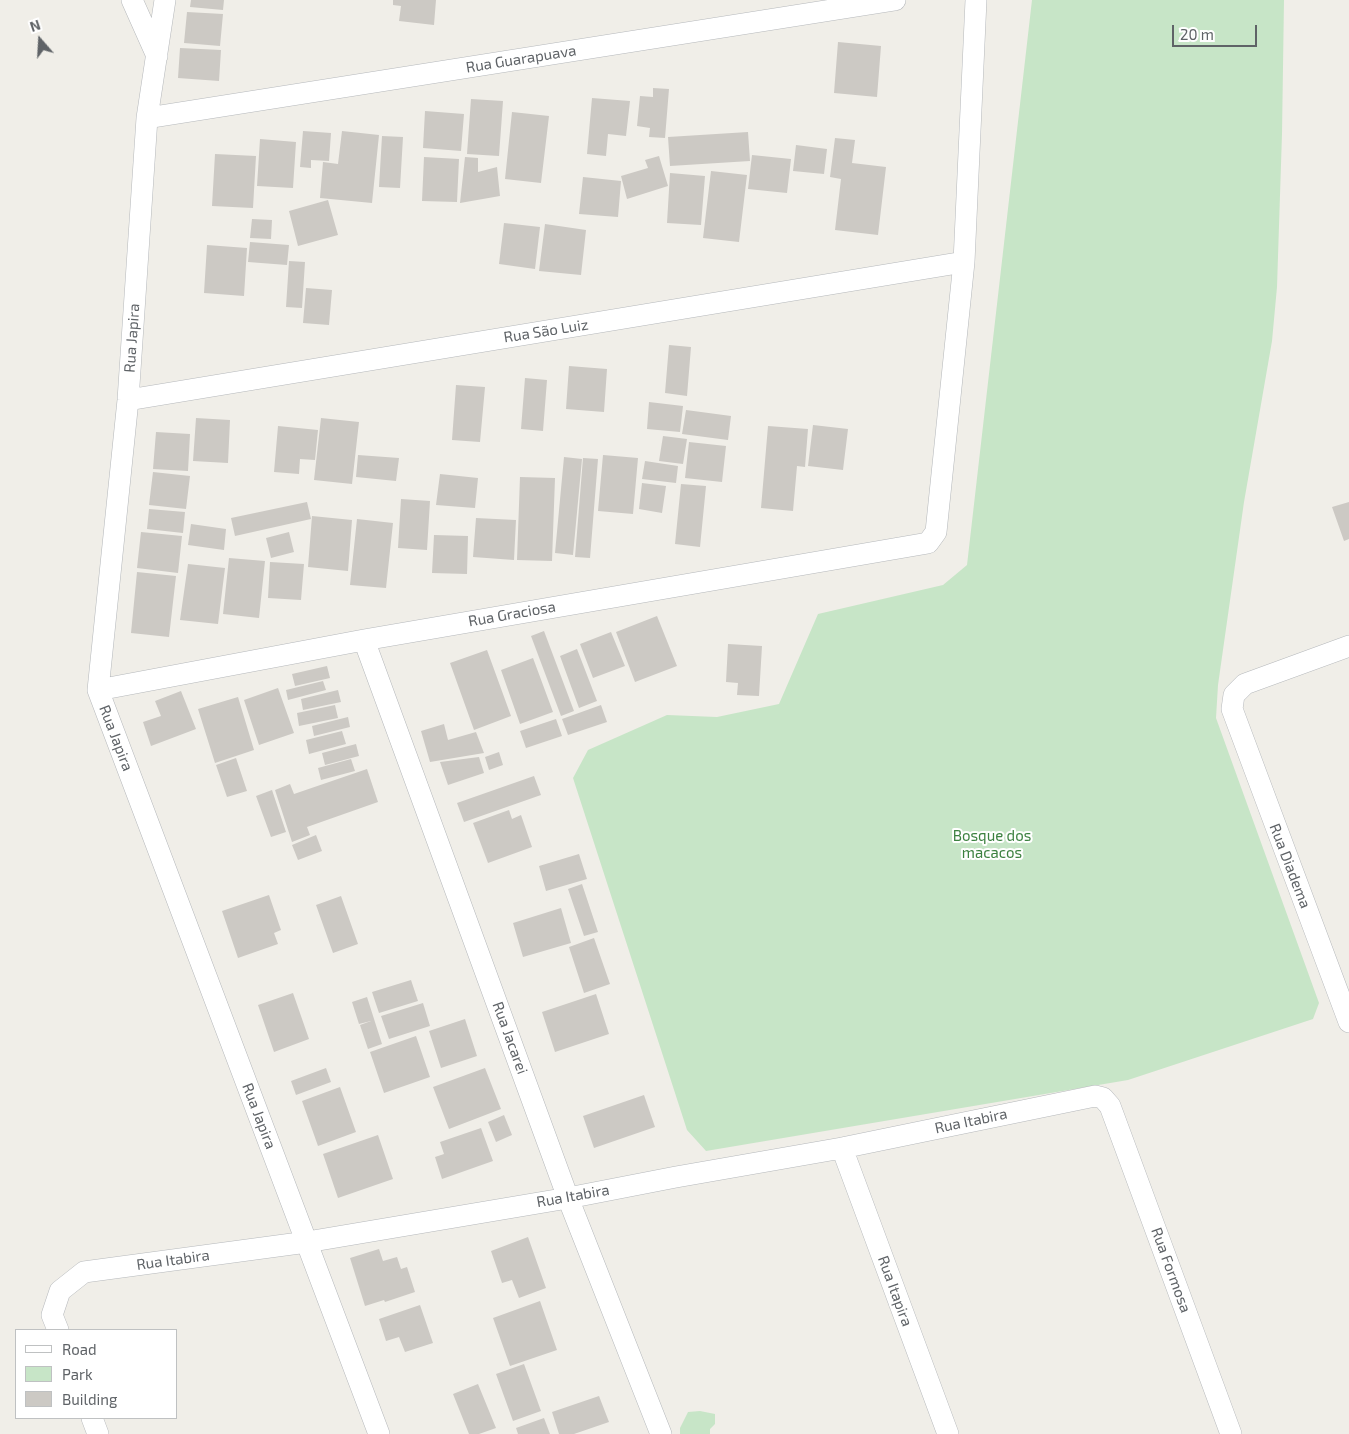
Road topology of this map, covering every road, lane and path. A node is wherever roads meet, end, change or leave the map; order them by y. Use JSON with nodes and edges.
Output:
{"nodes":[{"id":1,"x":132,"y":0,"type":"edge"},
{"id":2,"x":165,"y":0,"type":"edge"},
{"id":3,"x":895,"y":0,"type":"edge"},
{"id":4,"x":976,"y":0,"type":"edge"},
{"id":5,"x":157,"y":56,"type":"junction"},
{"id":6,"x":147,"y":118,"type":"junction"},
{"id":7,"x":964,"y":262,"type":"junction"},
{"id":8,"x":128,"y":400,"type":"junction"},
{"id":9,"x":364,"y":640,"type":"junction"},
{"id":10,"x":1349,"y":646,"type":"edge"},
{"id":11,"x":98,"y":690,"type":"junction"},
{"id":12,"x":1349,"y":1022,"type":"edge"},
{"id":13,"x":1110,"y":1106,"type":"joint"},
{"id":14,"x":842,"y":1148,"type":"junction"},
{"id":15,"x":568,"y":1198,"type":"junction"},
{"id":16,"x":307,"y":1242,"type":"junction"},
{"id":17,"x":55,"y":1323,"type":"edge"},
{"id":18,"x":92,"y":1419,"type":"edge"},
{"id":19,"x":98,"y":1434,"type":"edge"},
{"id":20,"x":379,"y":1434,"type":"edge"},
{"id":21,"x":661,"y":1434,"type":"edge"},
{"id":22,"x":948,"y":1434,"type":"edge"},
{"id":23,"x":1232,"y":1434,"type":"edge"}],
"edges":[{"from":1,"to":5,"type":"street"},
{"from":2,"to":5,"type":"street","name":"Rua Japira"},
{"from":3,"to":6,"type":"street","name":"Rua Guarapuava"},
{"from":4,"to":7,"type":"street"},
{"from":5,"to":6,"type":"street","name":"Rua Japira"},
{"from":6,"to":8,"type":"street","name":"Rua Japira"},
{"from":7,"to":8,"type":"street","name":"Rua São Luiz"},
{"from":7,"to":9,"type":"street","name":"Rua Graciosa"},
{"from":8,"to":11,"type":"street","name":"Rua Japira"},
{"from":9,"to":11,"type":"street","name":"Rua Graciosa"},
{"from":9,"to":15,"type":"street","name":"Rua Jacarei"},
{"from":10,"to":12,"type":"street","name":"Rua Diadema"},
{"from":11,"to":16,"type":"street","name":"Rua Japira"},
{"from":13,"to":14,"type":"street","name":"Rua Itabira"},
{"from":13,"to":23,"type":"street","name":"Rua Formosa"},
{"from":14,"to":15,"type":"street","name":"Rua Itabira"},
{"from":14,"to":22,"type":"street","name":"Rua Itapira"},
{"from":15,"to":16,"type":"street","name":"Rua Itabira"},
{"from":15,"to":21,"type":"street","name":"Rua Jacarei"},
{"from":16,"to":17,"type":"street","name":"Rua Itabira"},
{"from":16,"to":20,"type":"street","name":"Rua Japira"},
{"from":18,"to":19,"type":"street"}]}
